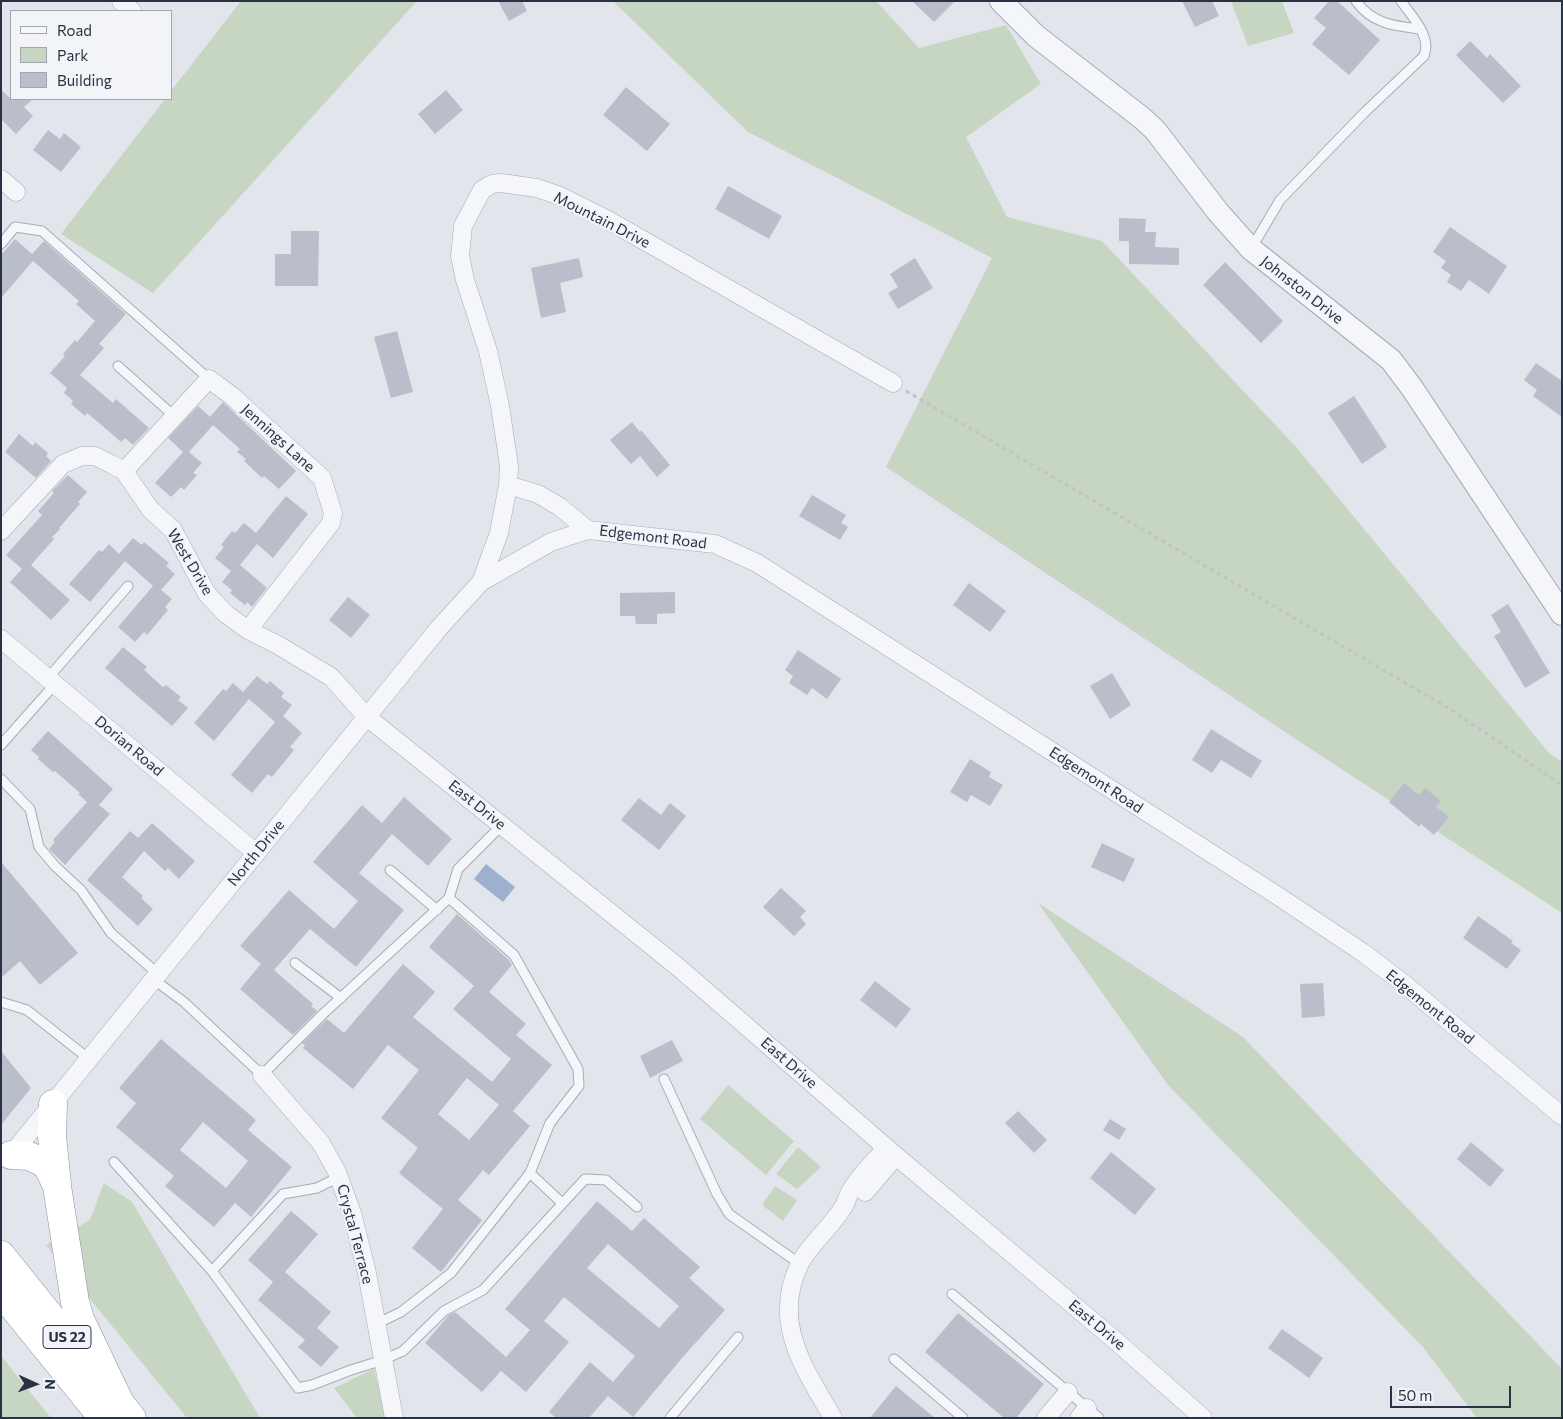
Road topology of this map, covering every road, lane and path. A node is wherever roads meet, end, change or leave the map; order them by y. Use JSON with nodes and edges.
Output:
{"nodes":[{"id":1,"x":121,"y":1,"type":"edge"},
{"id":2,"x":1001,"y":1,"type":"edge"},
{"id":3,"x":1356,"y":1,"type":"edge"},
{"id":4,"x":1401,"y":1,"type":"edge"},
{"id":5,"x":131,"y":10,"type":"edge"},
{"id":6,"x":1420,"y":29,"type":"junction"},
{"id":7,"x":1,"y":179,"type":"edge"},
{"id":8,"x":16,"y":192,"type":"dead end"},
{"id":9,"x":1,"y":244,"type":"edge"},
{"id":10,"x":1251,"y":249,"type":"junction"},
{"id":11,"x":118,"y":366,"type":"dead end"},
{"id":12,"x":208,"y":379,"type":"junction"},
{"id":13,"x":893,"y":383,"type":"joint"},
{"id":14,"x":174,"y":416,"type":"junction"},
{"id":15,"x":124,"y":471,"type":"junction"},
{"id":16,"x":508,"y":485,"type":"junction"},
{"id":17,"x":1,"y":530,"type":"edge"},
{"id":18,"x":588,"y":530,"type":"junction"},
{"id":19,"x":499,"y":533,"type":"joint"},
{"id":20,"x":481,"y":582,"type":"junction"},
{"id":21,"x":128,"y":586,"type":"dead end"},
{"id":22,"x":1562,"y":614,"type":"edge"},
{"id":23,"x":248,"y":630,"type":"junction"},
{"id":24,"x":1,"y":639,"type":"edge"},
{"id":25,"x":51,"y":681,"type":"junction"},
{"id":26,"x":367,"y":717,"type":"junction"},
{"id":27,"x":1,"y":745,"type":"edge"},
{"id":28,"x":1,"y":779,"type":"edge"},
{"id":29,"x":1562,"y":786,"type":"edge"},
{"id":30,"x":502,"y":825,"type":"junction"},
{"id":31,"x":256,"y":853,"type":"junction"},
{"id":32,"x":390,"y":870,"type":"dead end"},
{"id":33,"x":449,"y":898,"type":"junction"},
{"id":34,"x":437,"y":910,"type":"junction"},
{"id":35,"x":295,"y":963,"type":"dead end"},
{"id":36,"x":155,"y":976,"type":"junction"},
{"id":37,"x":341,"y":998,"type":"junction"},
{"id":38,"x":1,"y":1002,"type":"edge"},
{"id":39,"x":89,"y":1058,"type":"junction"},
{"id":40,"x":262,"y":1075,"type":"junction"},
{"id":41,"x":664,"y":1079,"type":"dead end"},
{"id":42,"x":53,"y":1104,"type":"junction"},
{"id":43,"x":1562,"y":1116,"type":"edge"},
{"id":44,"x":891,"y":1152,"type":"junction"},
{"id":45,"x":6,"y":1161,"type":"edge"},
{"id":46,"x":114,"y":1162,"type":"dead end"},
{"id":47,"x":530,"y":1173,"type":"junction"},
{"id":48,"x":339,"y":1177,"type":"junction"},
{"id":49,"x":58,"y":1186,"type":"junction"},
{"id":50,"x":562,"y":1203,"type":"junction"},
{"id":51,"x":637,"y":1207,"type":"dead end"},
{"id":52,"x":1,"y":1255,"type":"edge"},
{"id":53,"x":800,"y":1264,"type":"junction"},
{"id":54,"x":212,"y":1271,"type":"junction"},
{"id":55,"x":1,"y":1292,"type":"edge"},
{"id":56,"x":952,"y":1294,"type":"dead end"},
{"id":57,"x":376,"y":1324,"type":"junction"},
{"id":58,"x":738,"y":1337,"type":"dead end"},
{"id":59,"x":894,"y":1359,"type":"dead end"},
{"id":60,"x":383,"y":1360,"type":"junction"},
{"id":61,"x":1068,"y":1392,"type":"junction"},
{"id":62,"x":118,"y":1412,"type":"edge"},
{"id":63,"x":1088,"y":1414,"type":"edge"},
{"id":64,"x":394,"y":1418,"type":"edge"},
{"id":65,"x":670,"y":1418,"type":"edge"},
{"id":66,"x":833,"y":1418,"type":"edge"},
{"id":67,"x":963,"y":1418,"type":"edge"},
{"id":68,"x":1046,"y":1418,"type":"edge"},
{"id":69,"x":1203,"y":1418,"type":"edge"}],
"edges":[{"from":1,"to":5,"type":"street"},
{"from":2,"to":10,"type":"street","name":"Johnston Drive"},
{"from":3,"to":6,"type":"lane"},
{"from":4,"to":6,"type":"lane"},
{"from":6,"to":10,"type":"lane"},
{"from":7,"to":8,"type":"street"},
{"from":9,"to":12,"type":"lane"},
{"from":10,"to":22,"type":"street","name":"Johnston Drive"},
{"from":11,"to":14,"type":"lane"},
{"from":12,"to":14,"type":"street"},
{"from":12,"to":23,"type":"street","name":"Jennings Lane"},
{"from":13,"to":16,"type":"street","name":"Mountain Drive"},
{"from":13,"to":29,"type":"path"},
{"from":14,"to":15,"type":"street"},
{"from":15,"to":17,"type":"street","name":"West Drive"},
{"from":15,"to":23,"type":"street","name":"West Drive"},
{"from":16,"to":18,"type":"street","name":"Edgemont Road"},
{"from":16,"to":19,"type":"street","name":"Mountain Drive"},
{"from":18,"to":20,"type":"street","name":"Edgemont Road"},
{"from":18,"to":43,"type":"street","name":"Edgemont Road"},
{"from":19,"to":20,"type":"street","name":"North Drive"},
{"from":20,"to":26,"type":"street","name":"North Drive"},
{"from":21,"to":25,"type":"lane"},
{"from":23,"to":26,"type":"street","name":"West Drive"},
{"from":24,"to":25,"type":"street","name":"Dorian Road"},
{"from":25,"to":27,"type":"lane"},
{"from":25,"to":31,"type":"street","name":"Dorian Road"},
{"from":26,"to":30,"type":"street","name":"East Drive"},
{"from":26,"to":31,"type":"street","name":"North Drive"},
{"from":28,"to":36,"type":"lane"},
{"from":30,"to":33,"type":"lane"},
{"from":30,"to":44,"type":"street","name":"East Drive"},
{"from":31,"to":36,"type":"street","name":"North Drive"},
{"from":32,"to":34,"type":"lane"},
{"from":33,"to":34,"type":"lane"},
{"from":33,"to":47,"type":"lane"},
{"from":34,"to":37,"type":"lane"},
{"from":35,"to":37,"type":"lane"},
{"from":36,"to":39,"type":"street","name":"North Drive"},
{"from":36,"to":40,"type":"lane"},
{"from":37,"to":40,"type":"lane"},
{"from":38,"to":39,"type":"lane"},
{"from":39,"to":42,"type":"street","name":"North Drive"},
{"from":40,"to":48,"type":"street","name":"Crystal Terrace"},
{"from":41,"to":53,"type":"lane"},
{"from":42,"to":45,"type":"street","name":"North Drive"},
{"from":42,"to":49,"type":"highway"},
{"from":44,"to":53,"type":"street"},
{"from":44,"to":69,"type":"street","name":"East Drive"},
{"from":45,"to":49,"type":"highway"},
{"from":46,"to":54,"type":"lane"},
{"from":47,"to":50,"type":"lane"},
{"from":47,"to":57,"type":"lane"},
{"from":48,"to":54,"type":"lane"},
{"from":48,"to":57,"type":"street","name":"Crystal Terrace"},
{"from":49,"to":62,"type":"highway"},
{"from":50,"to":51,"type":"lane"},
{"from":50,"to":60,"type":"lane"},
{"from":52,"to":62,"type":"highway","number":"US 22"},
{"from":53,"to":66,"type":"street"},
{"from":54,"to":60,"type":"lane"},
{"from":55,"to":62,"type":"highway","number":"US 22"},
{"from":56,"to":61,"type":"lane"},
{"from":57,"to":60,"type":"street","name":"Crystal Terrace"},
{"from":58,"to":65,"type":"lane"},
{"from":59,"to":67,"type":"lane"},
{"from":60,"to":64,"type":"street","name":"Crystal Terrace"},
{"from":61,"to":63,"type":"lane"},
{"from":61,"to":68,"type":"street"}]}
